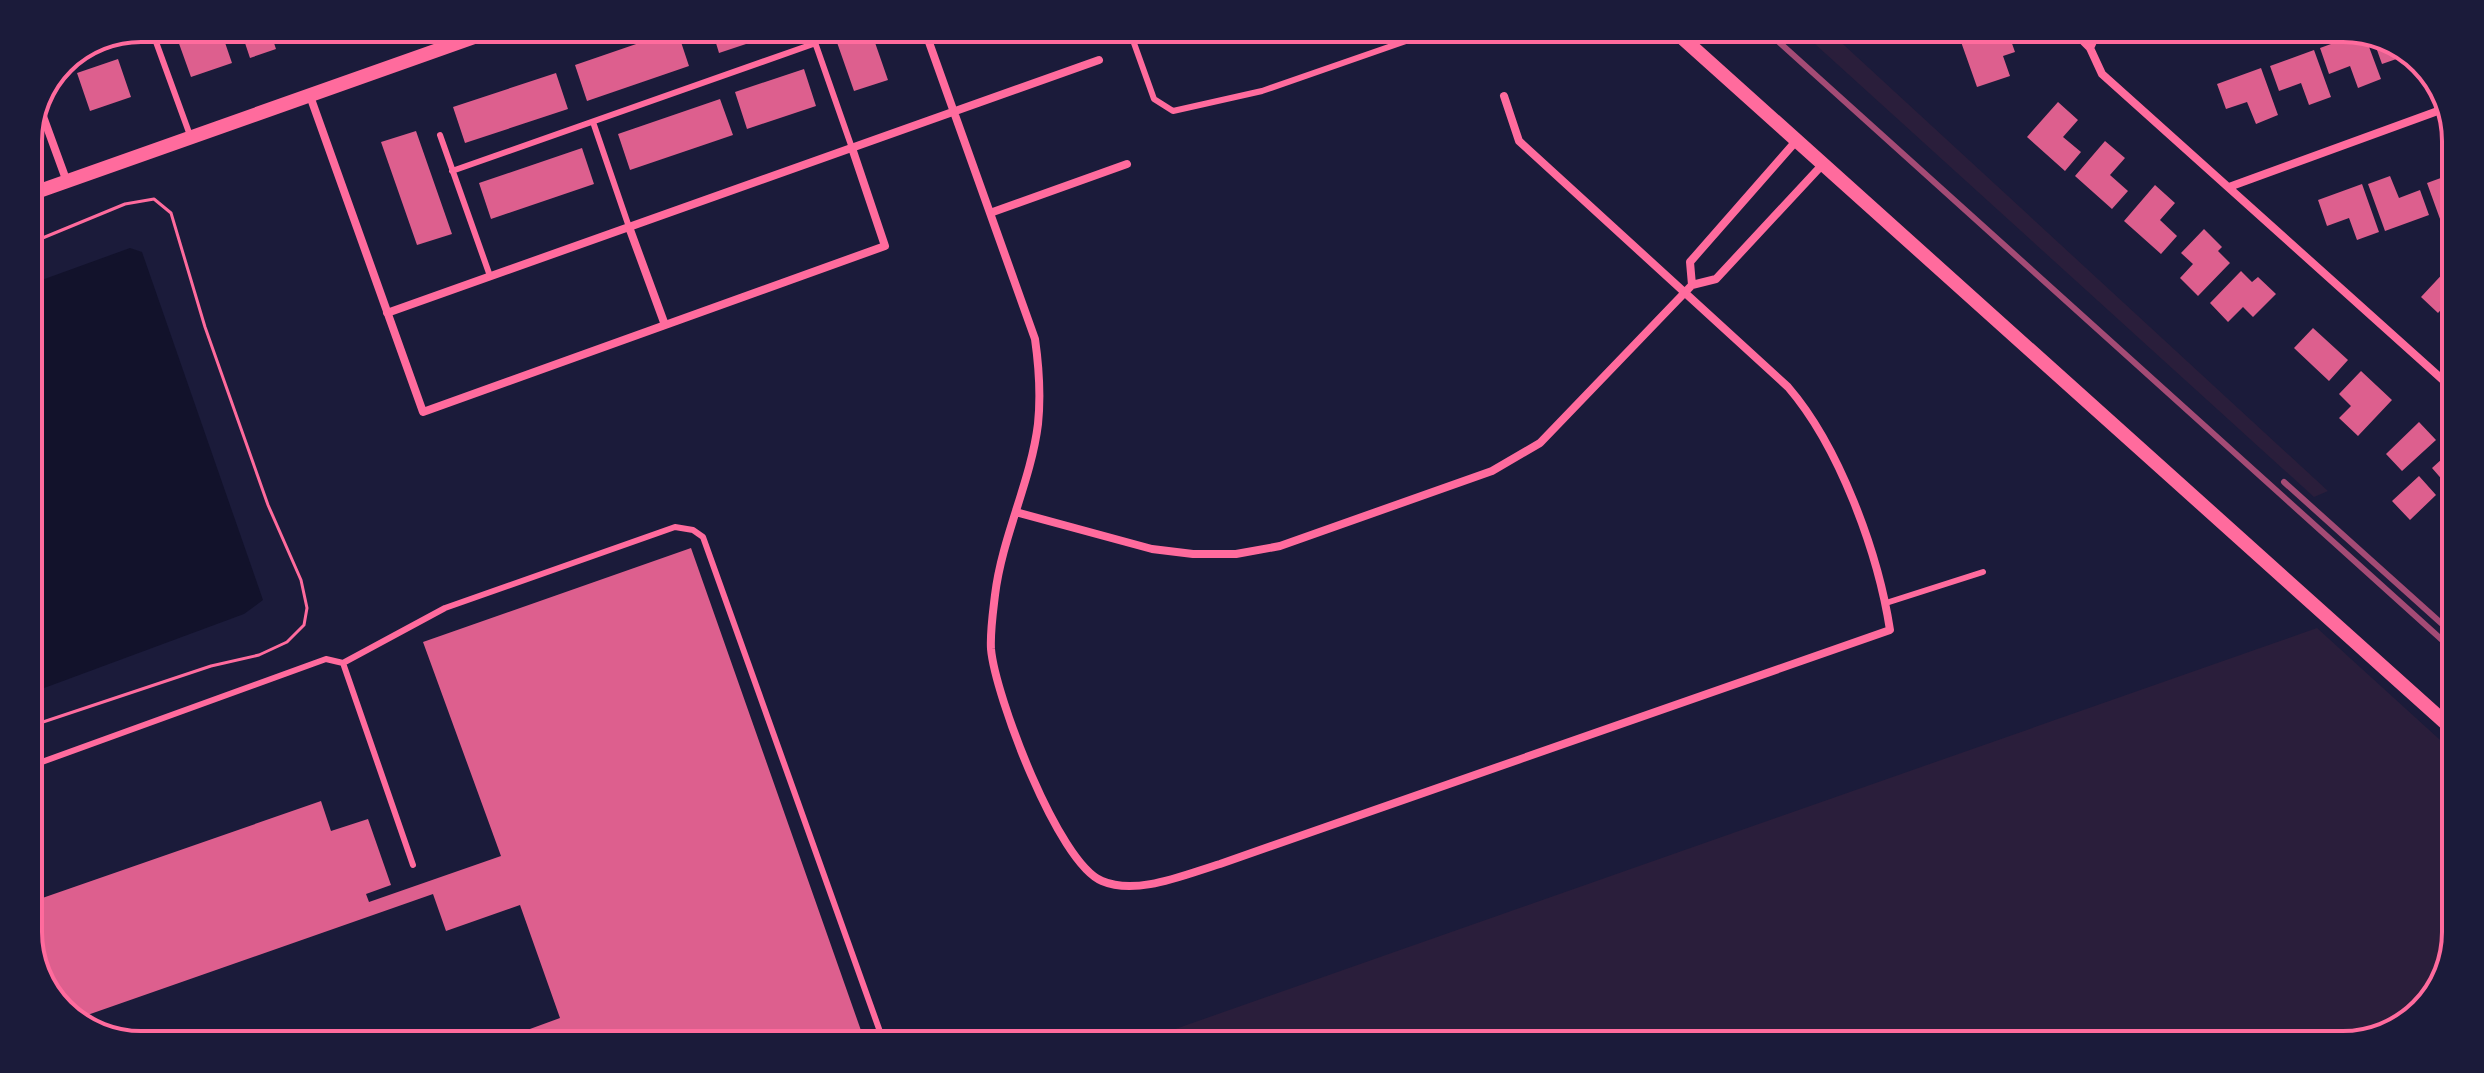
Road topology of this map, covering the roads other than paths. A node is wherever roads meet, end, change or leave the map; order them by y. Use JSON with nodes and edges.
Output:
{"nodes":[{"id":1,"x":156,"y":42,"type":"edge"},
{"id":2,"x":461,"y":42,"type":"edge"},
{"id":3,"x":929,"y":42,"type":"edge"},
{"id":4,"x":1134,"y":42,"type":"edge"},
{"id":5,"x":1403,"y":42,"type":"edge"},
{"id":6,"x":1687,"y":42,"type":"edge"},
{"id":7,"x":2084,"y":42,"type":"edge"},
{"id":8,"x":2093,"y":42,"type":"edge"},
{"id":9,"x":816,"y":43,"type":"joint"},
{"id":10,"x":2090,"y":48,"type":"junction"},
{"id":11,"x":1099,"y":60,"type":"dead end"},
{"id":12,"x":310,"y":96,"type":"junction"},
{"id":13,"x":1504,"y":96,"type":"dead end"},
{"id":14,"x":2437,"y":111,"type":"edge"},
{"id":15,"x":954,"y":112,"type":"junction"},
{"id":16,"x":44,"y":120,"type":"edge"},
{"id":17,"x":593,"y":122,"type":"junction"},
{"id":18,"x":440,"y":135,"type":"dead end"},
{"id":19,"x":191,"y":138,"type":"junction"},
{"id":20,"x":1797,"y":140,"type":"junction"},
{"id":21,"x":852,"y":148,"type":"junction"},
{"id":22,"x":1127,"y":164,"type":"dead end"},
{"id":23,"x":1823,"y":164,"type":"junction"},
{"id":24,"x":452,"y":171,"type":"junction"},
{"id":25,"x":67,"y":182,"type":"junction"},
{"id":26,"x":2229,"y":187,"type":"junction"},
{"id":27,"x":42,"y":190,"type":"edge"},
{"id":28,"x":990,"y":213,"type":"junction"},
{"id":29,"x":629,"y":227,"type":"junction"},
{"id":30,"x":490,"y":276,"type":"junction"},
{"id":31,"x":1692,"y":285,"type":"junction"},
{"id":32,"x":1685,"y":293,"type":"junction"},
{"id":33,"x":387,"y":313,"type":"junction"},
{"id":34,"x":665,"y":325,"type":"junction"},
{"id":35,"x":2442,"y":379,"type":"edge"},
{"id":36,"x":1016,"y":512,"type":"junction"},
{"id":37,"x":1983,"y":572,"type":"dead end"},
{"id":38,"x":1886,"y":603,"type":"junction"},
{"id":39,"x":343,"y":663,"type":"junction"},
{"id":40,"x":2442,"y":720,"type":"edge"},
{"id":41,"x":42,"y":762,"type":"edge"},
{"id":42,"x":413,"y":865,"type":"dead end"},
{"id":43,"x":880,"y":1031,"type":"edge"}],
"edges":[{"from":1,"to":19,"type":"lane"},
{"from":2,"to":12,"type":"street"},
{"from":3,"to":15,"type":"street"},
{"from":4,"to":5,"type":"lane"},
{"from":6,"to":20,"type":"street"},
{"from":7,"to":10,"type":"street"},
{"from":8,"to":10,"type":"street"},
{"from":9,"to":17,"type":"lane"},
{"from":9,"to":21,"type":"lane"},
{"from":10,"to":26,"type":"street"},
{"from":11,"to":15,"type":"street"},
{"from":12,"to":19,"type":"street"},
{"from":12,"to":33,"type":"street"},
{"from":13,"to":32,"type":"street"},
{"from":14,"to":26,"type":"street"},
{"from":15,"to":21,"type":"street"},
{"from":15,"to":28,"type":"street"},
{"from":16,"to":25,"type":"street"},
{"from":17,"to":24,"type":"lane"},
{"from":17,"to":29,"type":"lane"},
{"from":18,"to":24,"type":"lane"},
{"from":19,"to":25,"type":"street"},
{"from":20,"to":23,"type":"street"},
{"from":20,"to":31,"type":"street"},
{"from":21,"to":29,"type":"street"},
{"from":21,"to":34,"type":"street"},
{"from":22,"to":28,"type":"street"},
{"from":23,"to":31,"type":"street"},
{"from":23,"to":40,"type":"street"},
{"from":24,"to":30,"type":"lane"},
{"from":25,"to":27,"type":"street"},
{"from":26,"to":35,"type":"street"},
{"from":28,"to":36,"type":"street"},
{"from":29,"to":30,"type":"street"},
{"from":29,"to":34,"type":"street"},
{"from":30,"to":33,"type":"street"},
{"from":31,"to":32,"type":"street"},
{"from":32,"to":36,"type":"street"},
{"from":32,"to":38,"type":"street"},
{"from":33,"to":34,"type":"street"},
{"from":36,"to":38,"type":"street"},
{"from":37,"to":38,"type":"lane"},
{"from":39,"to":41,"type":"lane"},
{"from":39,"to":42,"type":"lane"},
{"from":39,"to":43,"type":"lane"}]}
